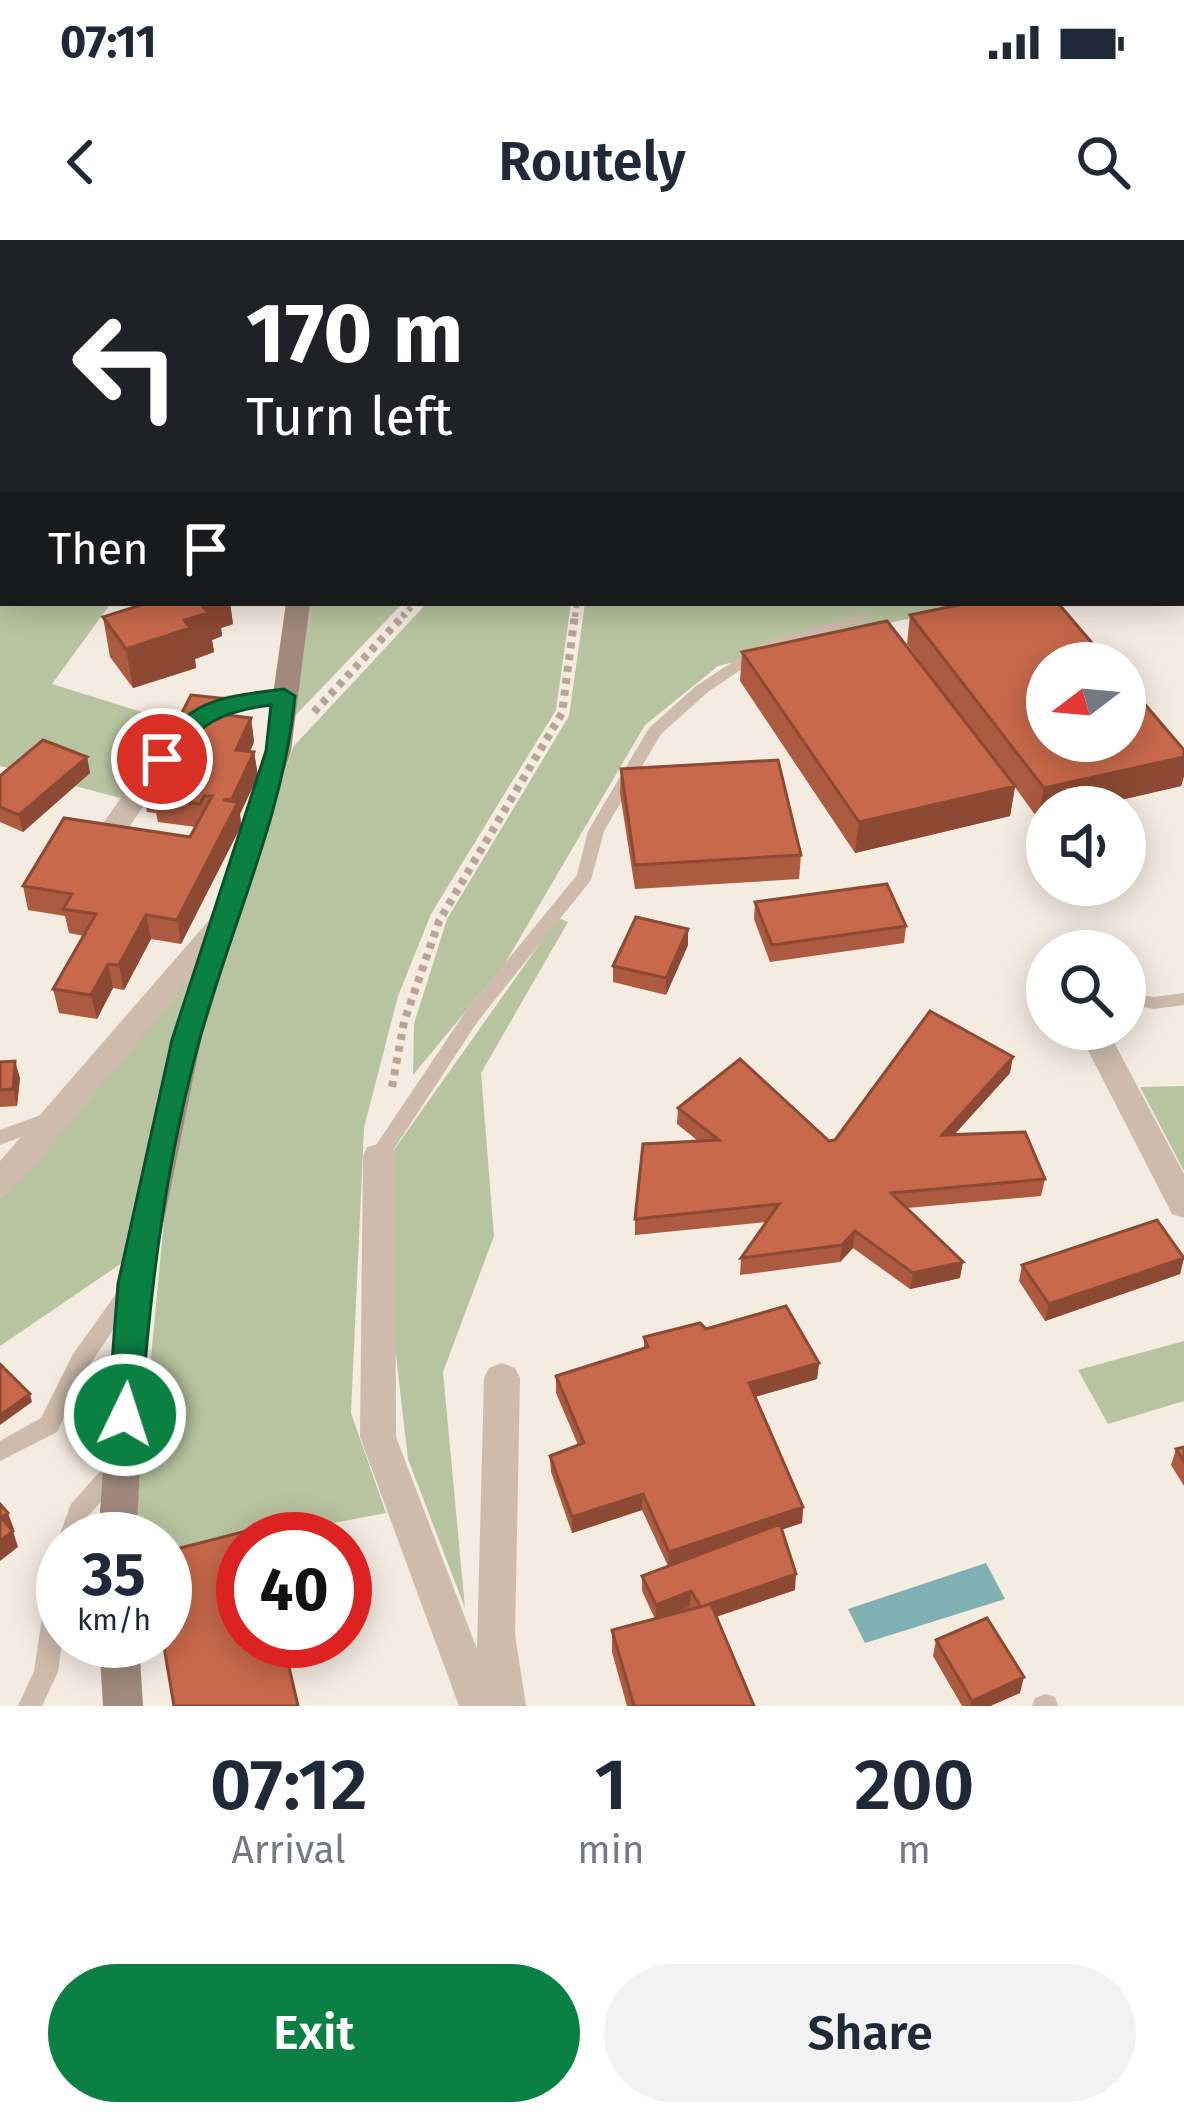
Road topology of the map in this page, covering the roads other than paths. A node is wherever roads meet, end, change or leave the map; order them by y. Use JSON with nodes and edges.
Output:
{"nodes":[{"id":1,"x":298,"y":606,"type":"edge"},
{"id":2,"x":862,"y":618,"type":"dead end"},
{"id":3,"x":284,"y":696,"type":"junction"},
{"id":4,"x":93,"y":858,"type":"edge"},
{"id":5,"x":220,"y":926,"type":"junction"},
{"id":6,"x":1184,"y":999,"type":"edge"},
{"id":7,"x":1146,"y":1002,"type":"edge"},
{"id":8,"x":1103,"y":1050,"type":"edge"},
{"id":9,"x":54,"y":1117,"type":"junction"},
{"id":10,"x":0,"y":1138,"type":"edge"},
{"id":11,"x":379,"y":1156,"type":"joint"},
{"id":12,"x":0,"y":1183,"type":"edge"},
{"id":13,"x":1184,"y":1205,"type":"edge"},
{"id":14,"x":134,"y":1284,"type":"junction"},
{"id":15,"x":502,"y":1378,"type":"dead end"},
{"id":16,"x":0,"y":1452,"type":"edge"},
{"id":17,"x":122,"y":1463,"type":"junction"},
{"id":18,"x":79,"y":1512,"type":"edge"},
{"id":19,"x":119,"y":1512,"type":"edge"},
{"id":20,"x":47,"y":1668,"type":"edge"},
{"id":21,"x":121,"y":1668,"type":"edge"},
{"id":22,"x":30,"y":1706,"type":"edge"},
{"id":23,"x":123,"y":1706,"type":"edge"},
{"id":24,"x":479,"y":1706,"type":"edge"},
{"id":25,"x":506,"y":1706,"type":"edge"}],
"edges":[{"from":1,"to":3,"type":"street"},
{"from":2,"to":11,"type":"lane"},
{"from":3,"to":4,"type":"street"},
{"from":3,"to":5,"type":"street"},
{"from":5,"to":9,"type":"street"},
{"from":5,"to":14,"type":"street"},
{"from":6,"to":7,"type":"lane"},
{"from":8,"to":13,"type":"street"},
{"from":9,"to":10,"type":"lane"},
{"from":9,"to":12,"type":"street"},
{"from":11,"to":24,"type":"street"},
{"from":14,"to":16,"type":"lane"},
{"from":14,"to":17,"type":"street"},
{"from":15,"to":25,"type":"street"},
{"from":17,"to":18,"type":"lane"},
{"from":17,"to":19,"type":"street"},
{"from":20,"to":22,"type":"lane"},
{"from":21,"to":23,"type":"street"}]}
